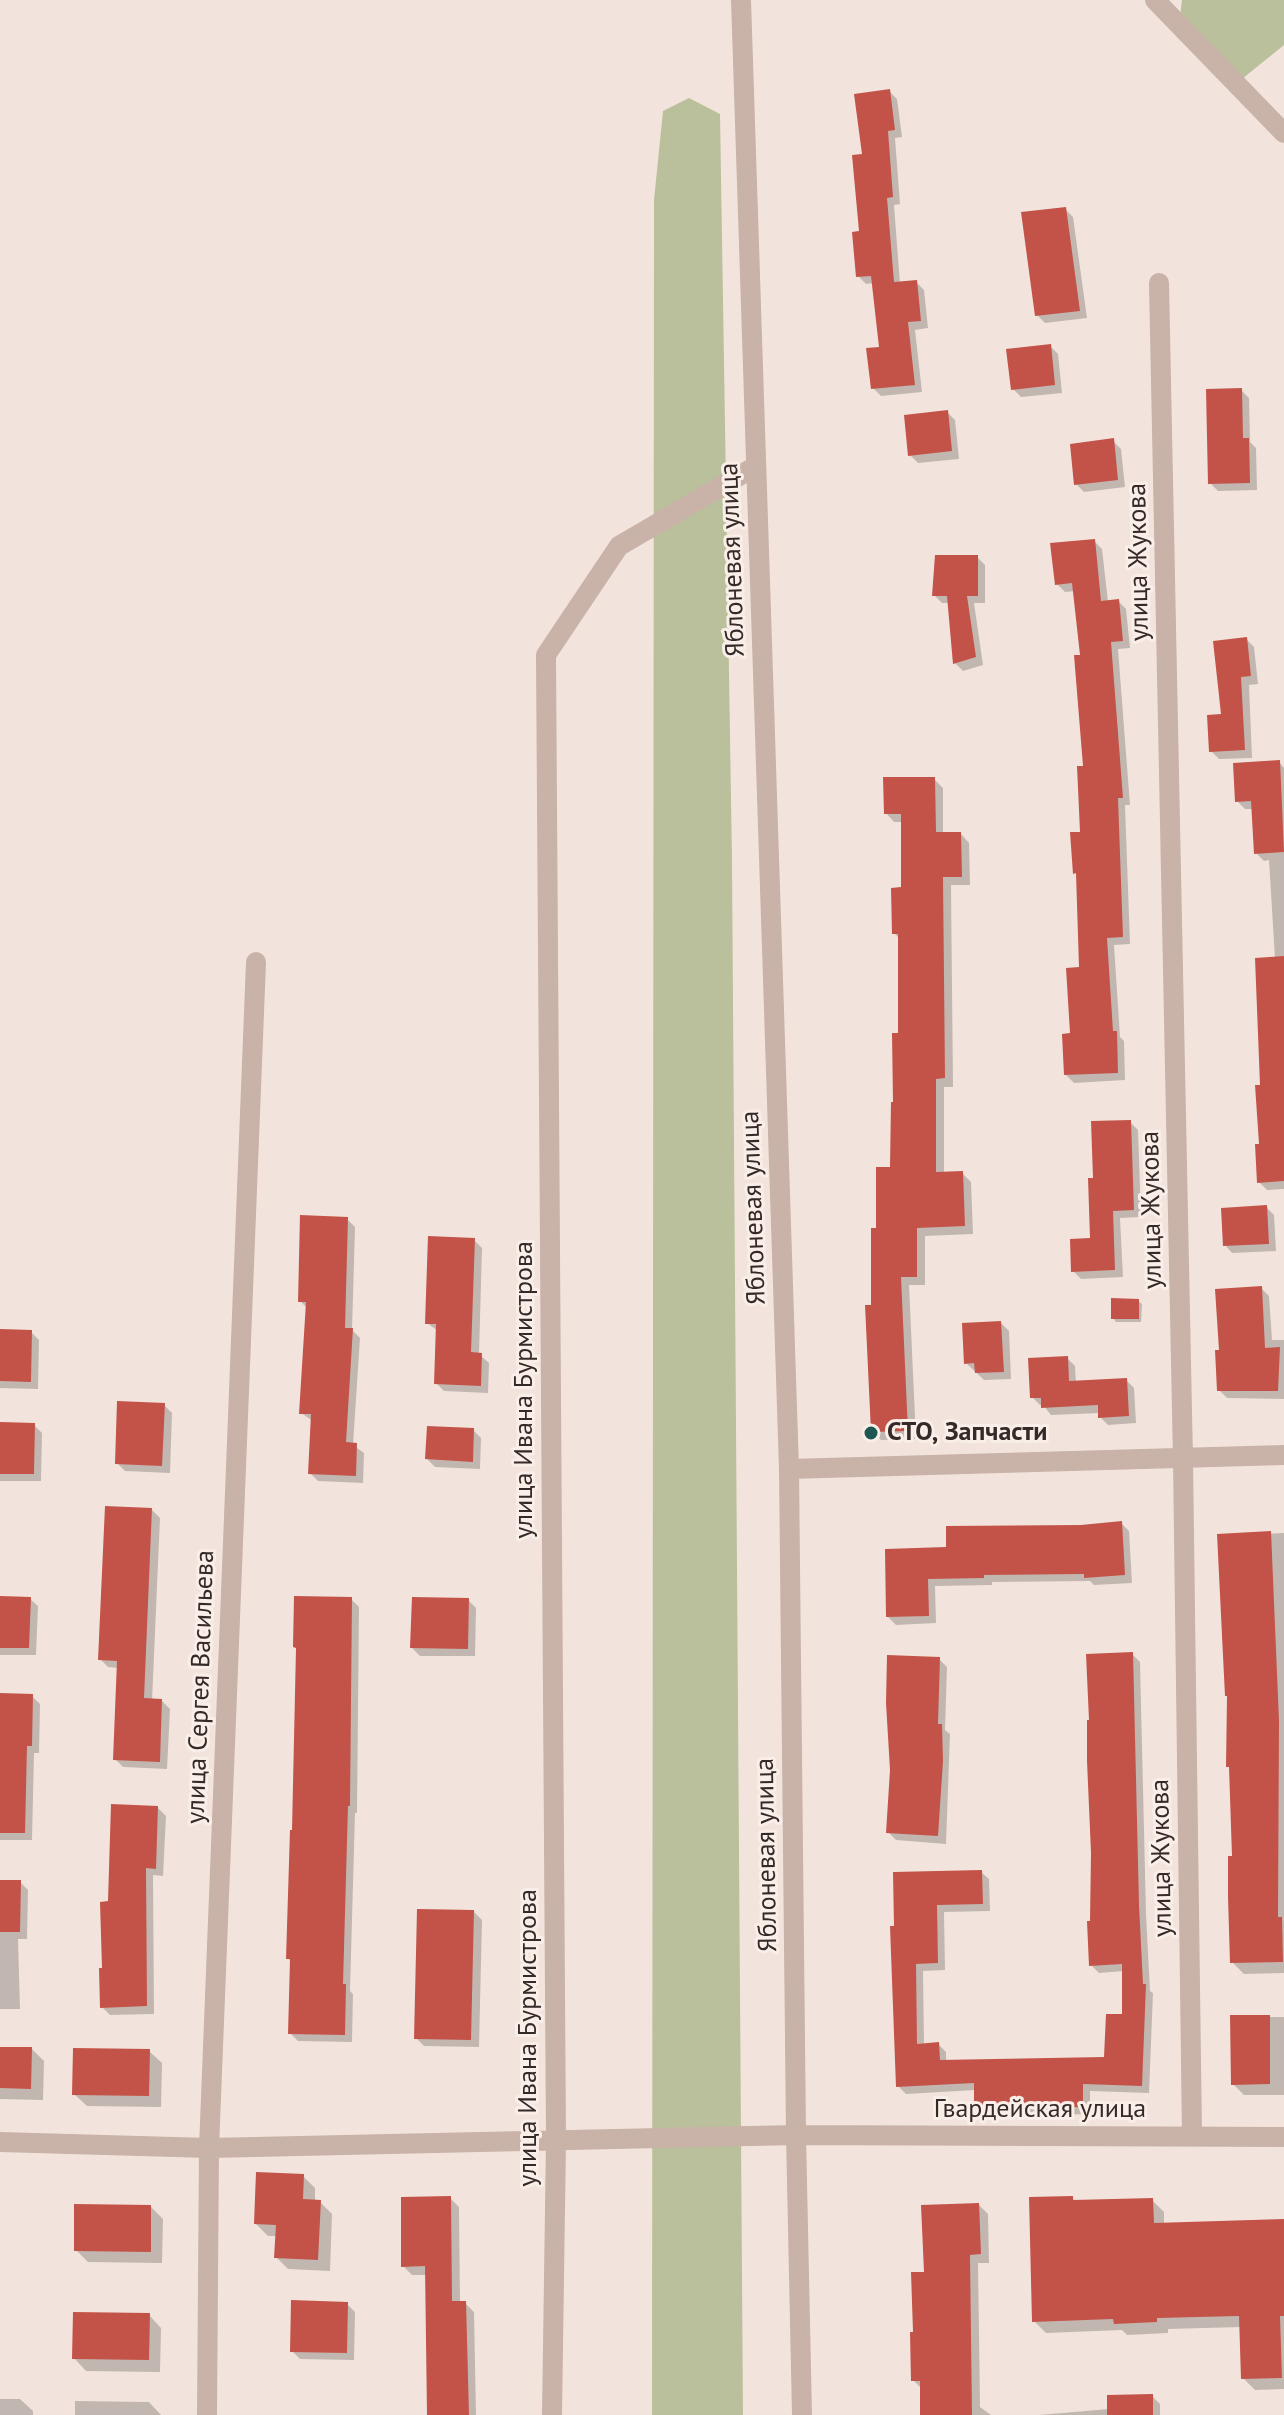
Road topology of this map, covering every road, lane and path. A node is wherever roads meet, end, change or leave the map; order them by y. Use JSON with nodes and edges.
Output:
{"nodes":[{"id":1,"x":741,"y":0,"type":"edge"},
{"id":2,"x":1155,"y":0,"type":"edge"},
{"id":3,"x":1281,"y":124,"type":"edge"},
{"id":4,"x":1159,"y":283,"type":"dead end"},
{"id":5,"x":756,"y":466,"type":"junction"},
{"id":6,"x":256,"y":962,"type":"dead end"},
{"id":7,"x":1284,"y":1455,"type":"edge"},
{"id":8,"x":1183,"y":1460,"type":"junction"},
{"id":9,"x":789,"y":1469,"type":"junction"},
{"id":10,"x":796,"y":2135,"type":"junction"},
{"id":11,"x":1192,"y":2136,"type":"junction"},
{"id":12,"x":1284,"y":2137,"type":"edge"},
{"id":13,"x":556,"y":2140,"type":"junction"},
{"id":14,"x":0,"y":2142,"type":"edge"},
{"id":15,"x":209,"y":2148,"type":"junction"},
{"id":16,"x":207,"y":2415,"type":"edge"},
{"id":17,"x":552,"y":2415,"type":"edge"},
{"id":18,"x":802,"y":2415,"type":"edge"}],
"edges":[{"from":1,"to":5,"type":"street","name":"Яблоневая улица"},
{"from":2,"to":3,"type":"street"},
{"from":4,"to":8,"type":"street","name":"улица Жукова"},
{"from":5,"to":9,"type":"street","name":"Яблоневая улица"},
{"from":5,"to":13,"type":"street","name":"улица Ивана Бурмистрова"},
{"from":6,"to":15,"type":"street","name":"улица Сергея Васильева"},
{"from":7,"to":8,"type":"street"},
{"from":8,"to":9,"type":"street"},
{"from":8,"to":11,"type":"street","name":"улица Жукова"},
{"from":9,"to":10,"type":"street","name":"Яблоневая улица"},
{"from":10,"to":11,"type":"street","name":"Гвардейская улица"},
{"from":10,"to":13,"type":"street","name":"Гвардейская улица"},
{"from":10,"to":18,"type":"street","name":"Яблоневая улица"},
{"from":11,"to":12,"type":"street","name":"Гвардейская улица"},
{"from":13,"to":15,"type":"street","name":"Гвардейская улица"},
{"from":13,"to":17,"type":"street","name":"улица Ивана Бурмистрова"},
{"from":14,"to":15,"type":"street","name":"Гвардейская улица"},
{"from":15,"to":16,"type":"street","name":"улица Сергея Васильева"}]}
